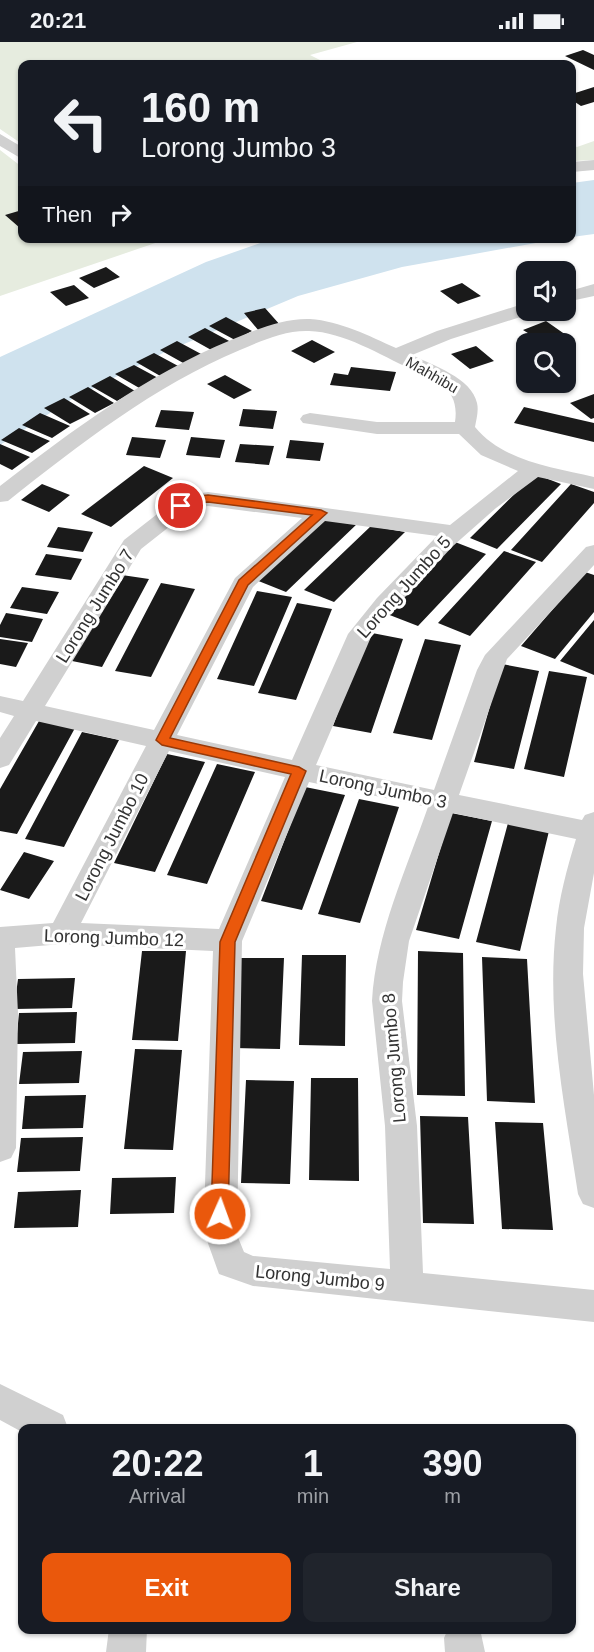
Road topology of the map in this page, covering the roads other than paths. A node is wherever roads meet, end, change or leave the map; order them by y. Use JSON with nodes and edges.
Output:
{"nodes":[{"id":1,"x":0,"y":139,"type":"edge"},
{"id":2,"x":18,"y":151,"type":"edge"},
{"id":3,"x":594,"y":165,"type":"edge"},
{"id":4,"x":576,"y":166,"type":"edge"},
{"id":5,"x":594,"y":290,"type":"edge"},
{"id":6,"x":576,"y":294,"type":"edge"},
{"id":7,"x":516,"y":312,"type":"edge"},
{"id":8,"x":396,"y":354,"type":"junction"},
{"id":9,"x":310,"y":419,"type":"dead end"},
{"id":10,"x":465,"y":428,"type":"junction"},
{"id":11,"x":522,"y":446,"type":"dead end"},
{"id":12,"x":594,"y":465,"type":"edge"},
{"id":13,"x":550,"y":466,"type":"junction"},
{"id":14,"x":594,"y":483,"type":"edge"},
{"id":15,"x":0,"y":496,"type":"edge"},
{"id":16,"x":321,"y":513,"type":"junction"},
{"id":17,"x":454,"y":532,"type":"junction"},
{"id":18,"x":594,"y":552,"type":"edge"},
{"id":19,"x":0,"y":704,"type":"edge"},
{"id":20,"x":30,"y":710,"type":"junction"},
{"id":21,"x":162,"y":740,"type":"junction"},
{"id":22,"x":0,"y":759,"type":"edge"},
{"id":23,"x":299,"y":771,"type":"junction"},
{"id":24,"x":443,"y":802,"type":"junction"},
{"id":25,"x":592,"y":827,"type":"edge"},
{"id":26,"x":62,"y":933,"type":"junction"},
{"id":27,"x":0,"y":938,"type":"edge"},
{"id":28,"x":228,"y":942,"type":"junction"},
{"id":29,"x":0,"y":1148,"type":"edge"},
{"id":30,"x":594,"y":1194,"type":"edge"},
{"id":31,"x":407,"y":1287,"type":"junction"},
{"id":32,"x":594,"y":1306,"type":"edge"},
{"id":33,"x":0,"y":1401,"type":"edge"},
{"id":34,"x":43,"y":1424,"type":"edge"},
{"id":35,"x":128,"y":1634,"type":"edge"},
{"id":36,"x":126,"y":1652,"type":"edge"}],
"edges":[{"from":1,"to":2,"type":"street"},
{"from":3,"to":4,"type":"street"},
{"from":5,"to":6,"type":"street"},
{"from":7,"to":8,"type":"street","name":"Mahhibu"},
{"from":8,"to":10,"type":"street","name":"Mahhibu"},
{"from":8,"to":15,"type":"street"},
{"from":9,"to":10,"type":"street"},
{"from":10,"to":13,"type":"street"},
{"from":11,"to":13,"type":"street"},
{"from":12,"to":13,"type":"street"},
{"from":13,"to":14,"type":"street"},
{"from":13,"to":17,"type":"street","name":"Lorong Jumbo 5"},
{"from":16,"to":17,"type":"street","name":"Lorong Jumbo 7"},
{"from":16,"to":20,"type":"street","name":"Lorong Jumbo 7"},
{"from":16,"to":21,"type":"street","name":"Lorong Jumbo 10"},
{"from":17,"to":23,"type":"street","name":"Lorong Jumbo 5"},
{"from":18,"to":24,"type":"street","name":"Lorong Jumbo 8"},
{"from":19,"to":20,"type":"street","name":"Lorong Jumbo 3"},
{"from":20,"to":21,"type":"street","name":"Lorong Jumbo 3"},
{"from":20,"to":22,"type":"street","name":"Lorong Jumbo 7"},
{"from":21,"to":23,"type":"street","name":"Lorong Jumbo 3"},
{"from":21,"to":26,"type":"street","name":"Lorong Jumbo 10"},
{"from":23,"to":24,"type":"street","name":"Lorong Jumbo 3"},
{"from":23,"to":28,"type":"street","name":"Lorong Jumbo 9"},
{"from":24,"to":25,"type":"street","name":"Lorong Jumbo 3"},
{"from":24,"to":31,"type":"street","name":"Lorong Jumbo 8"},
{"from":25,"to":30,"type":"street"},
{"from":26,"to":27,"type":"street","name":"Lorong Jumbo 12"},
{"from":26,"to":28,"type":"street","name":"Lorong Jumbo 12"},
{"from":27,"to":29,"type":"street"},
{"from":28,"to":31,"type":"street","name":"Lorong Jumbo 9"},
{"from":31,"to":32,"type":"street","name":"Lorong Jumbo 9"},
{"from":33,"to":34,"type":"street"},
{"from":35,"to":36,"type":"street"}]}
